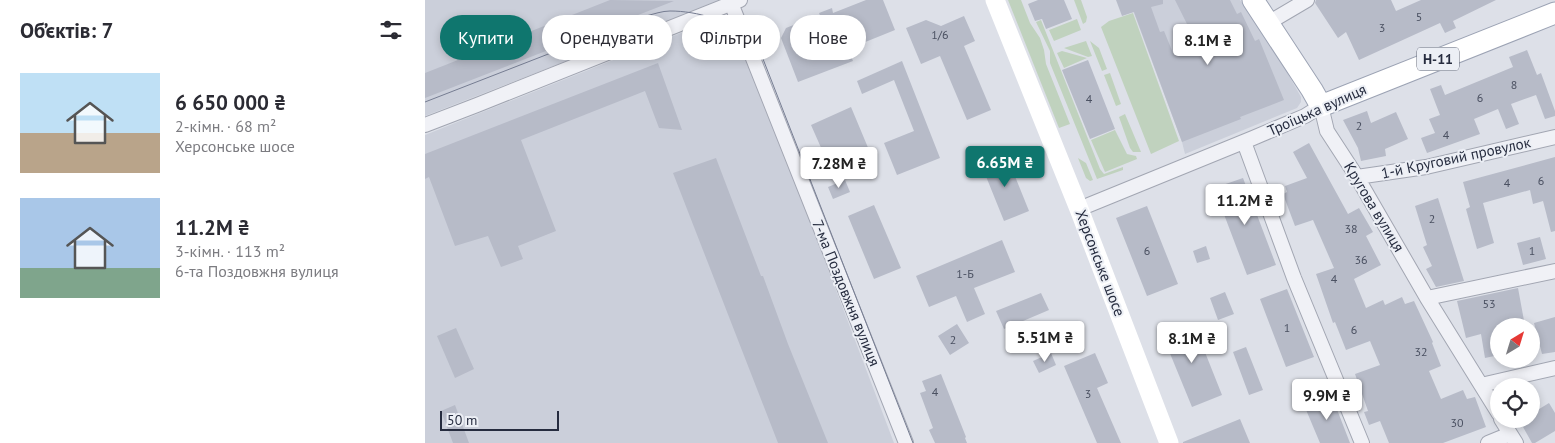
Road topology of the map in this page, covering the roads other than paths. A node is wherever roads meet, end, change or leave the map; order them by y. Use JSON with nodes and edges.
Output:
{"nodes":[{"id":1,"x":995,"y":0,"type":"edge"},
{"id":2,"x":1253,"y":0,"type":"edge"},
{"id":3,"x":1307,"y":0,"type":"edge"},
{"id":4,"x":735,"y":2,"type":"edge"},
{"id":5,"x":1555,"y":13,"type":"edge"},
{"id":6,"x":1267,"y":23,"type":"junction"},
{"id":7,"x":1321,"y":106,"type":"junction"},
{"id":8,"x":425,"y":125,"type":"edge"},
{"id":9,"x":1555,"y":137,"type":"edge"},
{"id":10,"x":1243,"y":142,"type":"junction"},
{"id":11,"x":1357,"y":177,"type":"junction"},
{"id":12,"x":1079,"y":209,"type":"junction"},
{"id":13,"x":1555,"y":271,"type":"edge"},
{"id":14,"x":1427,"y":298,"type":"junction"},
{"id":15,"x":1555,"y":368,"type":"edge"},
{"id":16,"x":1481,"y":385,"type":"junction"},
{"id":17,"x":1490,"y":400,"type":"edge"},
{"id":18,"x":1513,"y":438,"type":"edge"},
{"id":19,"x":906,"y":443,"type":"edge"},
{"id":20,"x":1169,"y":443,"type":"edge"},
{"id":21,"x":1362,"y":443,"type":"edge"},
{"id":22,"x":1488,"y":443,"type":"edge"}],
"edges":[{"from":1,"to":12,"type":"main road","name":"Херсонське шосе"},
{"from":2,"to":6,"type":"main road","name":"Кругова вулиця"},
{"from":3,"to":6,"type":"street"},
{"from":4,"to":8,"type":"street"},
{"from":4,"to":19,"type":"street","name":"7-ма Поздовжня вулиця"},
{"from":5,"to":7,"type":"main road","name":"Троїцька вулиця","number":"Н-11"},
{"from":6,"to":7,"type":"main road","name":"Кругова вулиця"},
{"from":7,"to":10,"type":"street","name":"Троїцька вулиця"},
{"from":7,"to":11,"type":"street","name":"Кругова вулиця"},
{"from":9,"to":11,"type":"street","name":"1-й Круговий провулок"},
{"from":10,"to":12,"type":"street","name":"Троїцька вулиця"},
{"from":10,"to":21,"type":"street"},
{"from":11,"to":14,"type":"street","name":"Кругова вулиця"},
{"from":12,"to":20,"type":"main road","name":"Херсонське шосе"},
{"from":13,"to":14,"type":"street"},
{"from":14,"to":16,"type":"street","name":"Кругова вулиця"},
{"from":15,"to":16,"type":"street"},
{"from":16,"to":17,"type":"street","name":"Кругова вулиця"},
{"from":18,"to":22,"type":"street"}]}
